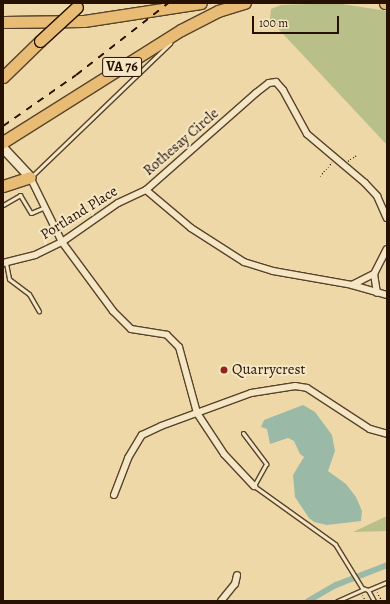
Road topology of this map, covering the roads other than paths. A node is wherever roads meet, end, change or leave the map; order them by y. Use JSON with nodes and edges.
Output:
{"nodes":[{"id":1,"x":201,"y":3,"type":"edge"},
{"id":2,"x":246,"y":3,"type":"edge"},
{"id":3,"x":80,"y":5,"type":"edge"},
{"id":4,"x":3,"y":22,"type":"edge"},
{"id":5,"x":196,"y":23,"type":"junction"},
{"id":6,"x":3,"y":77,"type":"edge"},
{"id":7,"x":3,"y":142,"type":"edge"},
{"id":8,"x":3,"y":148,"type":"edge"},
{"id":9,"x":30,"y":177,"type":"junction"},
{"id":10,"x":3,"y":186,"type":"edge"},
{"id":11,"x":146,"y":190,"type":"junction"},
{"id":12,"x":3,"y":205,"type":"edge"},
{"id":13,"x":46,"y":206,"type":"junction"},
{"id":14,"x":387,"y":218,"type":"edge"},
{"id":15,"x":62,"y":242,"type":"junction"},
{"id":16,"x":387,"y":249,"type":"edge"},
{"id":17,"x":5,"y":263,"type":"edge"},
{"id":18,"x":374,"y":274,"type":"junction"},
{"id":19,"x":352,"y":285,"type":"junction"},
{"id":20,"x":377,"y":293,"type":"junction"},
{"id":21,"x":387,"y":295,"type":"edge"},
{"id":22,"x":39,"y":311,"type":"dead end"},
{"id":23,"x":197,"y":413,"type":"junction"},
{"id":24,"x":243,"y":433,"type":"dead end"},
{"id":25,"x":387,"y":434,"type":"edge"},
{"id":26,"x":254,"y":486,"type":"junction"},
{"id":27,"x":114,"y":495,"type":"dead end"},
{"id":28,"x":237,"y":575,"type":"dead end"},
{"id":29,"x":387,"y":582,"type":"edge"},
{"id":30,"x":364,"y":589,"type":"junction"},
{"id":31,"x":368,"y":590,"type":"junction"},
{"id":32,"x":221,"y":601,"type":"edge"},
{"id":33,"x":337,"y":601,"type":"edge"},
{"id":34,"x":374,"y":601,"type":"edge"}],
"edges":[{"from":1,"to":4,"type":"highway"},
{"from":2,"to":5,"type":"highway","number":"VA 76"},
{"from":3,"to":6,"type":"highway","bridge":true},
{"from":5,"to":7,"type":"highway","number":"VA 76"},
{"from":5,"to":9,"type":"lane"},
{"from":8,"to":9,"type":"street"},
{"from":9,"to":10,"type":"highway"},
{"from":9,"to":13,"type":"street"},
{"from":11,"to":14,"type":"street","name":"Rothesay Circle"},
{"from":11,"to":15,"type":"street","name":"Portland Place"},
{"from":11,"to":19,"type":"street","name":"Rothesay Circle"},
{"from":12,"to":13,"type":"lane"},
{"from":13,"to":15,"type":"street"},
{"from":15,"to":17,"type":"street","name":"Portland Place"},
{"from":15,"to":23,"type":"street"},
{"from":16,"to":18,"type":"street"},
{"from":17,"to":22,"type":"lane"},
{"from":18,"to":19,"type":"street"},
{"from":18,"to":20,"type":"street"},
{"from":19,"to":20,"type":"street","name":"Rothesay Circle"},
{"from":20,"to":21,"type":"street","name":"Rothesay Circle"},
{"from":23,"to":25,"type":"street"},
{"from":23,"to":26,"type":"street"},
{"from":23,"to":27,"type":"street"},
{"from":24,"to":26,"type":"lane"},
{"from":26,"to":30,"type":"lane"},
{"from":28,"to":32,"type":"street"},
{"from":29,"to":31,"type":"lane"},
{"from":30,"to":31,"type":"lane"},
{"from":30,"to":33,"type":"lane"},
{"from":31,"to":34,"type":"lane"}]}
